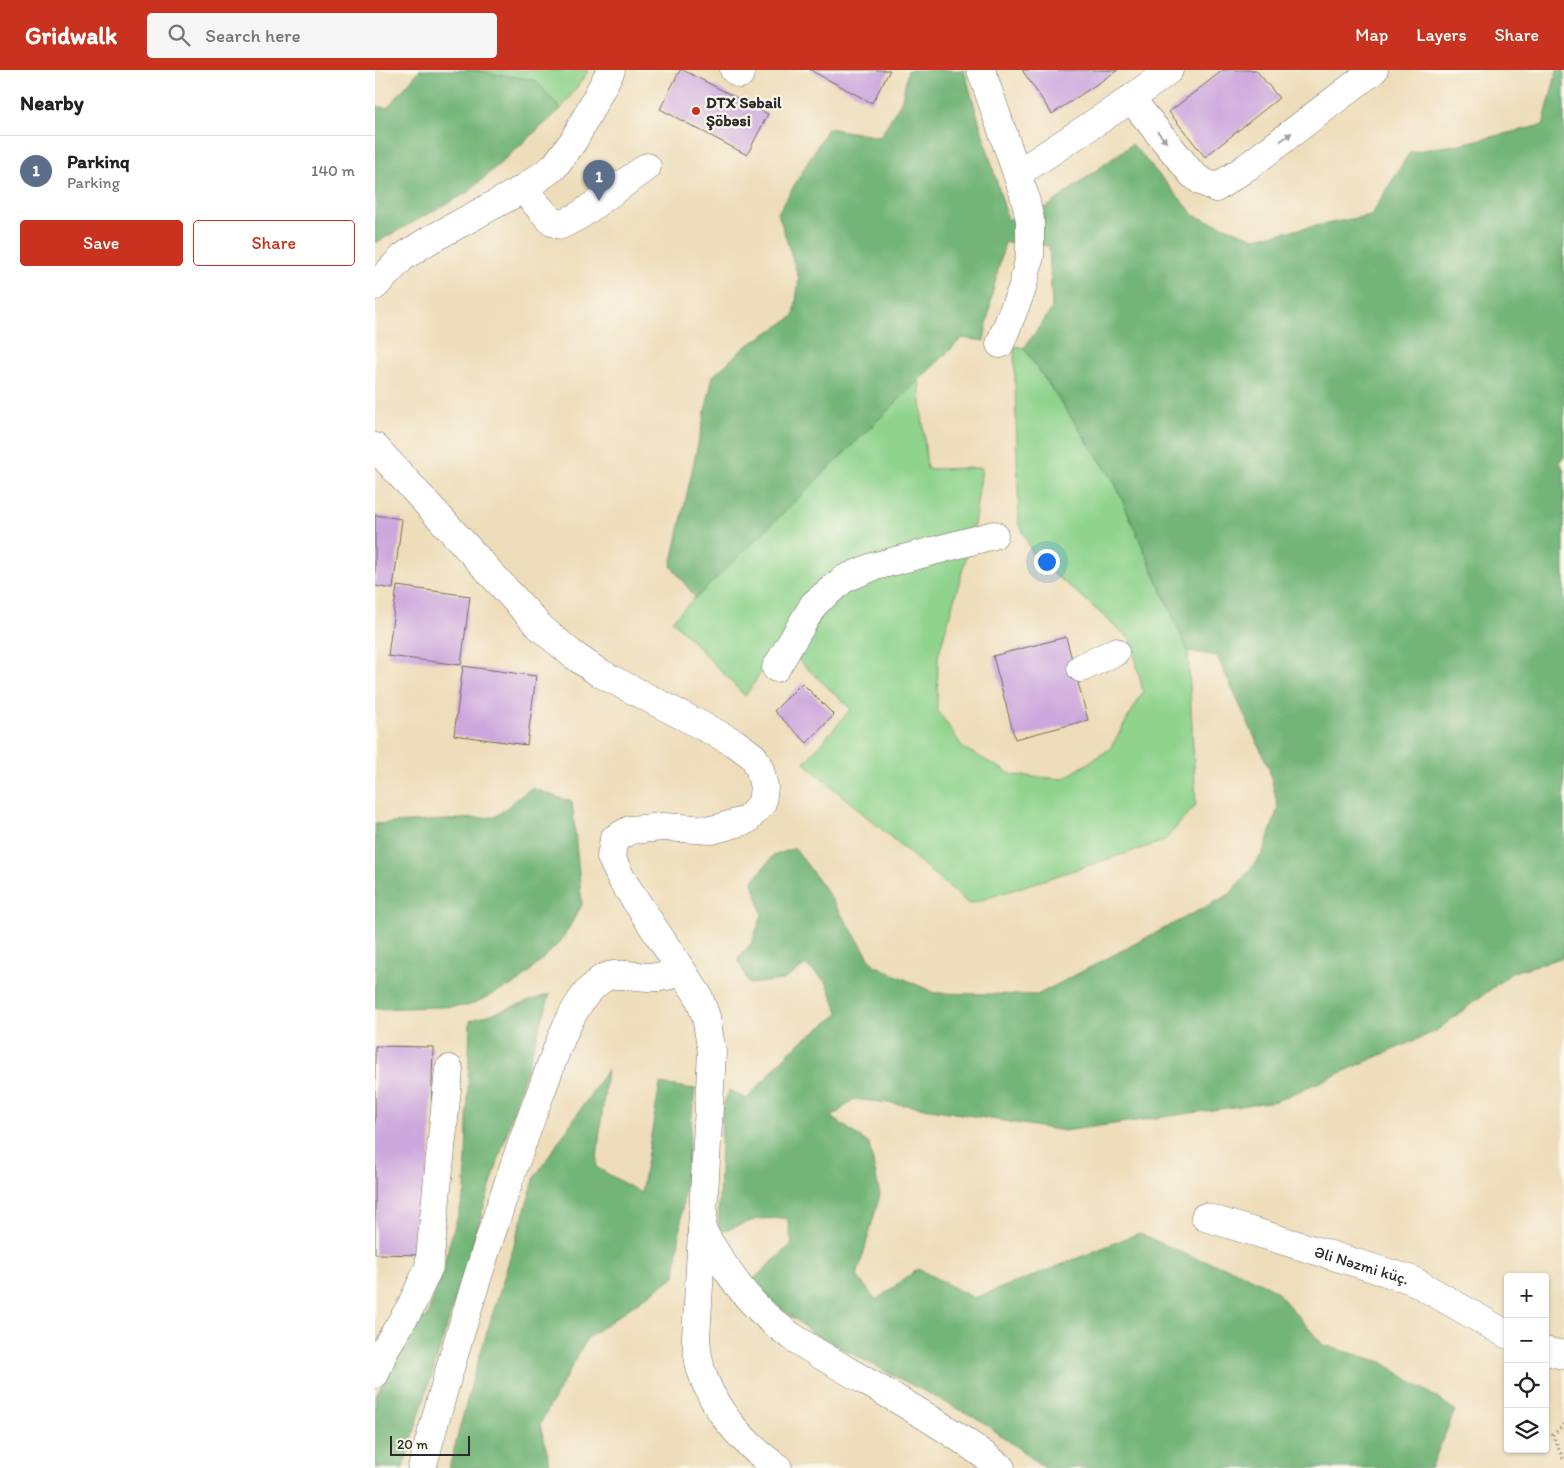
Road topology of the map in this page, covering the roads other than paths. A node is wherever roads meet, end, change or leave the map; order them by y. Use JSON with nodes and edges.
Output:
{"nodes":[{"id":1,"x":611,"y":70,"type":"edge"},
{"id":2,"x":981,"y":70,"type":"edge"},
{"id":3,"x":1169,"y":70,"type":"edge"},
{"id":4,"x":1374,"y":70,"type":"edge"},
{"id":5,"x":1131,"y":99,"type":"junction"},
{"id":6,"x":647,"y":167,"type":"dead end"},
{"id":7,"x":1017,"y":174,"type":"junction"},
{"id":8,"x":523,"y":189,"type":"junction"},
{"id":9,"x":375,"y":286,"type":"edge"},
{"id":10,"x":1000,"y":344,"type":"dead end"},
{"id":11,"x":375,"y":447,"type":"edge"},
{"id":12,"x":994,"y":536,"type":"dead end"},
{"id":13,"x":1115,"y":652,"type":"dead end"},
{"id":14,"x":776,"y":668,"type":"dead end"},
{"id":15,"x":1081,"y":668,"type":"dead end"},
{"id":16,"x":683,"y":972,"type":"junction"},
{"id":17,"x":449,"y":1069,"type":"dead end"},
{"id":18,"x":1205,"y":1217,"type":"dead end"},
{"id":19,"x":701,"y":1230,"type":"junction"},
{"id":20,"x":1504,"y":1333,"type":"edge"},
{"id":21,"x":1549,"y":1352,"type":"edge"},
{"id":22,"x":1564,"y":1355,"type":"edge"},
{"id":23,"x":375,"y":1374,"type":"edge"},
{"id":24,"x":422,"y":1468,"type":"edge"},
{"id":25,"x":778,"y":1468,"type":"edge"},
{"id":26,"x":1001,"y":1468,"type":"edge"}],
"edges":[{"from":1,"to":8,"type":"street"},
{"from":2,"to":7,"type":"street"},
{"from":3,"to":5,"type":"street"},
{"from":5,"to":4,"type":"street","one_way":true},
{"from":5,"to":7,"type":"street"},
{"from":6,"to":8,"type":"street"},
{"from":7,"to":10,"type":"street"},
{"from":8,"to":9,"type":"street"},
{"from":11,"to":16,"type":"street"},
{"from":12,"to":14,"type":"street"},
{"from":13,"to":15,"type":"street"},
{"from":16,"to":19,"type":"street"},
{"from":16,"to":24,"type":"street"},
{"from":17,"to":23,"type":"street"},
{"from":18,"to":20,"type":"street","name":"Əli Nəzmi küç."},
{"from":19,"to":25,"type":"street"},
{"from":19,"to":26,"type":"street"},
{"from":21,"to":22,"type":"street"}]}
